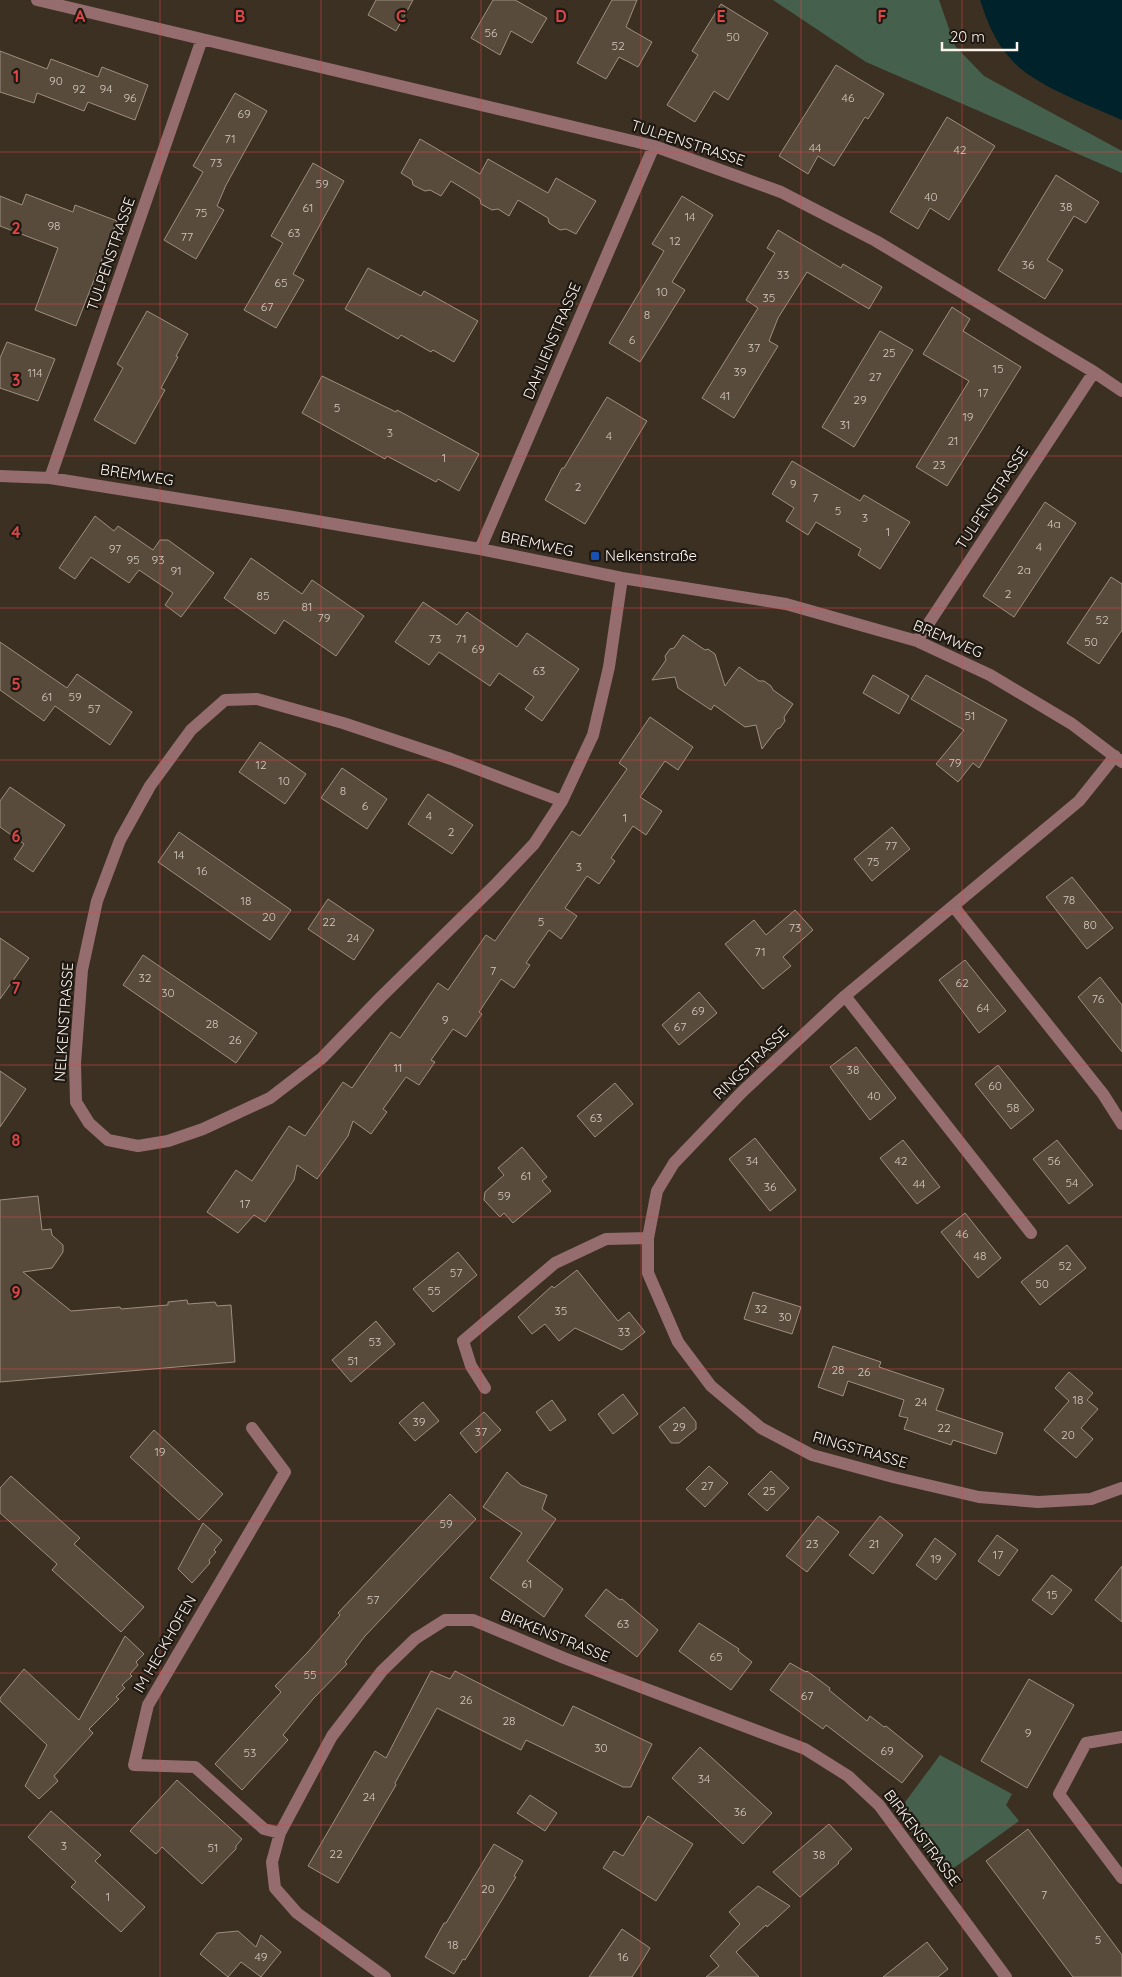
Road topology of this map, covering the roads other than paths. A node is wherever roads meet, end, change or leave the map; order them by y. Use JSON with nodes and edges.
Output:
{"nodes":[{"id":1,"x":37,"y":0,"type":"edge"},
{"id":2,"x":202,"y":39,"type":"junction"},
{"id":3,"x":654,"y":146,"type":"junction"},
{"id":4,"x":1094,"y":372,"type":"junction"},
{"id":5,"x":1122,"y":391,"type":"edge"},
{"id":6,"x":0,"y":476,"type":"edge"},
{"id":7,"x":50,"y":478,"type":"junction"},
{"id":8,"x":480,"y":549,"type":"junction"},
{"id":9,"x":622,"y":578,"type":"junction"},
{"id":10,"x":917,"y":641,"type":"junction"},
{"id":11,"x":1118,"y":759,"type":"edge"},
{"id":12,"x":562,"y":801,"type":"junction"},
{"id":13,"x":954,"y":906,"type":"junction"},
{"id":14,"x":845,"y":996,"type":"junction"},
{"id":15,"x":1122,"y":1124,"type":"edge"},
{"id":16,"x":1031,"y":1233,"type":"dead end"},
{"id":17,"x":648,"y":1238,"type":"junction"},
{"id":18,"x":485,"y":1388,"type":"dead end"},
{"id":19,"x":252,"y":1428,"type":"dead end"},
{"id":20,"x":1122,"y":1488,"type":"edge"},
{"id":21,"x":1122,"y":1738,"type":"edge"},
{"id":22,"x":280,"y":1833,"type":"junction"},
{"id":23,"x":1122,"y":1878,"type":"edge"},
{"id":24,"x":385,"y":1977,"type":"edge"},
{"id":25,"x":1006,"y":1977,"type":"edge"}],
"edges":[{"from":1,"to":2,"type":"street","name":"TULPENSTRASSE"},
{"from":2,"to":3,"type":"street","name":"TULPENSTRASSE"},
{"from":2,"to":7,"type":"street","name":"TULPENSTRASSE"},
{"from":3,"to":4,"type":"street","name":"TULPENSTRASSE"},
{"from":3,"to":8,"type":"street","name":"DAHLIENSTRASSE"},
{"from":4,"to":5,"type":"street","name":"TULPENSTRASSE"},
{"from":4,"to":10,"type":"street","name":"TULPENSTRASSE"},
{"from":6,"to":7,"type":"street","name":"BREMWEG"},
{"from":7,"to":8,"type":"street","name":"BREMWEG"},
{"from":8,"to":9,"type":"street","name":"BREMWEG"},
{"from":9,"to":10,"type":"street","name":"BREMWEG"},
{"from":9,"to":12,"type":"street","name":"NELKENSTRASSE"},
{"from":10,"to":11,"type":"street","name":"BREMWEG"},
{"from":11,"to":13,"type":"street","name":"RINGSTRASSE"},
{"from":12,"to":12,"type":"street","name":"NELKENSTRASSE"},
{"from":13,"to":14,"type":"street","name":"RINGSTRASSE"},
{"from":13,"to":15,"type":"street"},
{"from":14,"to":16,"type":"street"},
{"from":14,"to":17,"type":"street","name":"RINGSTRASSE"},
{"from":17,"to":18,"type":"street"},
{"from":17,"to":20,"type":"street","name":"RINGSTRASSE"},
{"from":19,"to":22,"type":"street","name":"IM HECKHOFEN"},
{"from":21,"to":23,"type":"street"},
{"from":22,"to":24,"type":"street","name":"BIRKENSTRASSE"},
{"from":22,"to":25,"type":"street","name":"BIRKENSTRASSE"}]}
